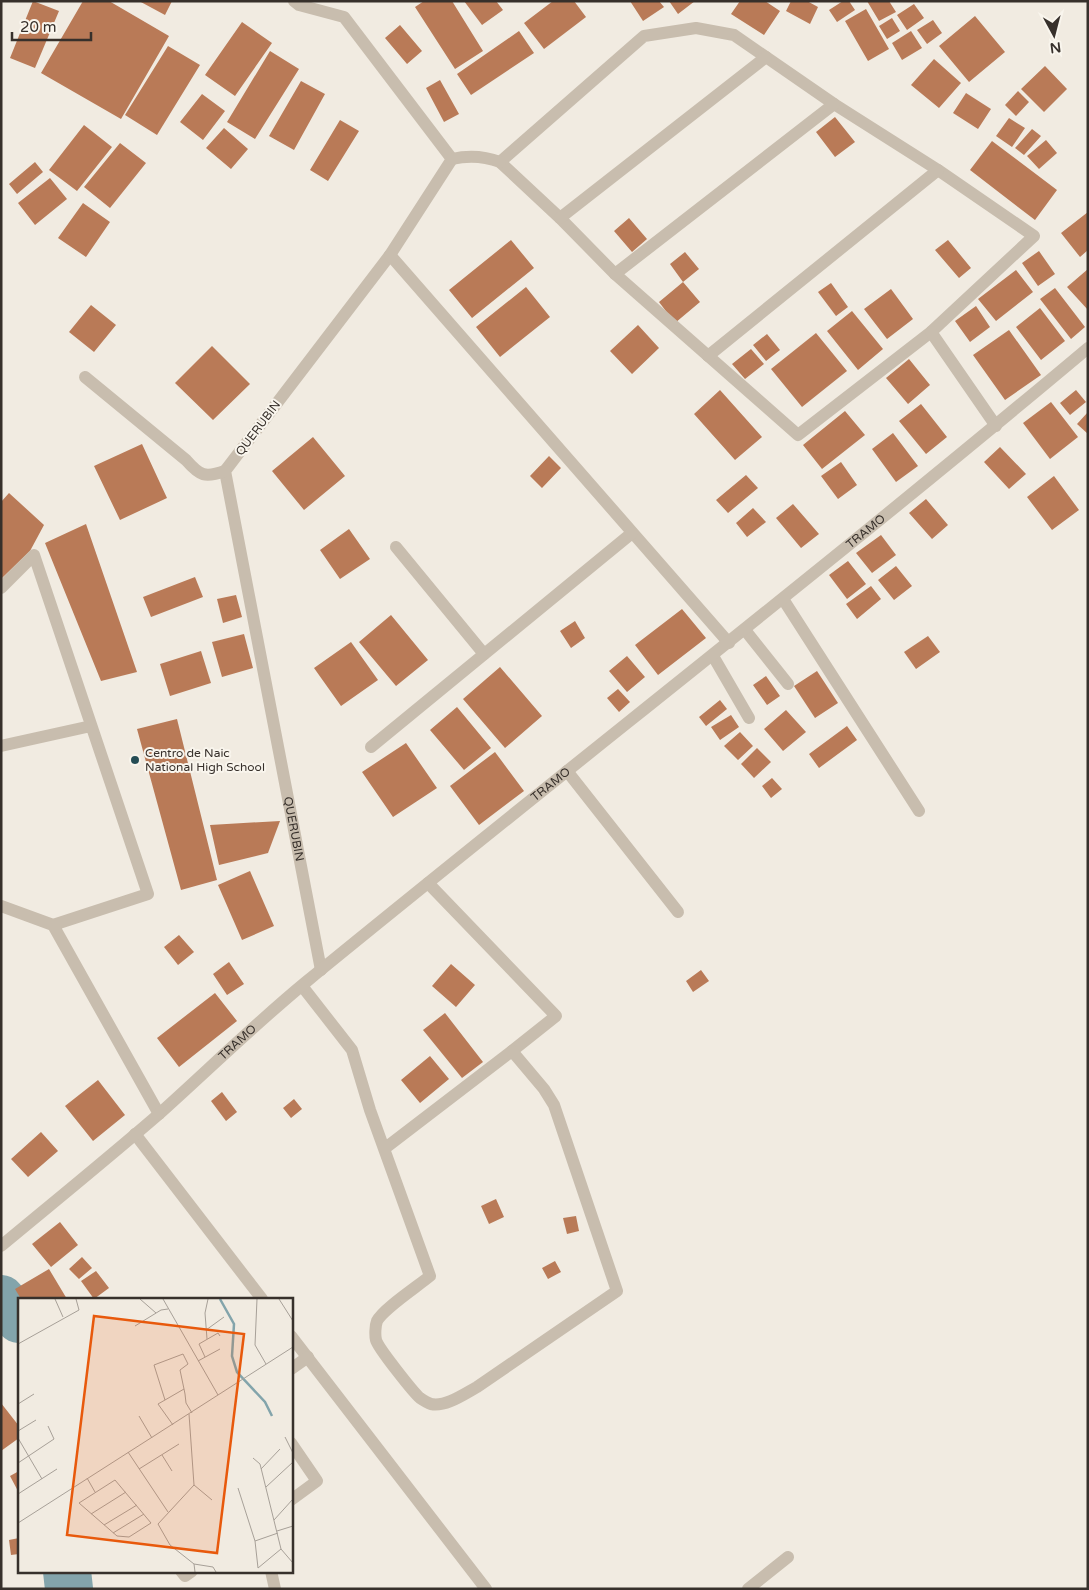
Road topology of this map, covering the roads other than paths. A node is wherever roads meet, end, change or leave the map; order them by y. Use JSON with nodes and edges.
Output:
{"nodes":[{"id":1,"x":294,"y":1,"type":"edge"},
{"id":2,"x":766,"y":57,"type":"junction"},
{"id":3,"x":834,"y":104,"type":"junction"},
{"id":4,"x":452,"y":159,"type":"junction"},
{"id":5,"x":500,"y":162,"type":"junction"},
{"id":6,"x":938,"y":170,"type":"junction"},
{"id":7,"x":560,"y":218,"type":"junction"},
{"id":8,"x":390,"y":255,"type":"junction"},
{"id":9,"x":615,"y":274,"type":"junction"},
{"id":10,"x":931,"y":332,"type":"junction"},
{"id":11,"x":1088,"y":348,"type":"edge"},
{"id":12,"x":708,"y":356,"type":"junction"},
{"id":13,"x":85,"y":377,"type":"dead end"},
{"id":14,"x":996,"y":426,"type":"junction"},
{"id":15,"x":225,"y":471,"type":"junction"},
{"id":16,"x":632,"y":533,"type":"junction"},
{"id":17,"x":396,"y":547,"type":"dead end"},
{"id":18,"x":1,"y":588,"type":"edge"},
{"id":19,"x":783,"y":599,"type":"junction"},
{"id":20,"x":745,"y":630,"type":"junction"},
{"id":21,"x":729,"y":643,"type":"junction"},
{"id":22,"x":484,"y":654,"type":"junction"},
{"id":23,"x":712,"y":656,"type":"junction"},
{"id":24,"x":788,"y":684,"type":"dead end"},
{"id":25,"x":749,"y":718,"type":"dead end"},
{"id":26,"x":91,"y":726,"type":"junction"},
{"id":27,"x":1,"y":746,"type":"edge"},
{"id":28,"x":371,"y":747,"type":"dead end"},
{"id":29,"x":567,"y":771,"type":"junction"},
{"id":30,"x":919,"y":811,"type":"dead end"},
{"id":31,"x":428,"y":883,"type":"junction"},
{"id":32,"x":1,"y":906,"type":"edge"},
{"id":33,"x":678,"y":912,"type":"dead end"},
{"id":34,"x":53,"y":925,"type":"junction"},
{"id":35,"x":321,"y":970,"type":"junction"},
{"id":36,"x":302,"y":986,"type":"junction"},
{"id":37,"x":512,"y":1052,"type":"junction"},
{"id":38,"x":159,"y":1114,"type":"junction"},
{"id":39,"x":135,"y":1134,"type":"junction"},
{"id":40,"x":384,"y":1149,"type":"junction"},
{"id":41,"x":1,"y":1246,"type":"edge"},
{"id":42,"x":261,"y":1298,"type":"edge"},
{"id":43,"x":292,"y":1337,"type":"edge"},
{"id":44,"x":308,"y":1357,"type":"junction"},
{"id":45,"x":292,"y":1368,"type":"edge"},
{"id":46,"x":292,"y":1444,"type":"edge"},
{"id":47,"x":292,"y":1499,"type":"edge"},
{"id":48,"x":788,"y":1557,"type":"dead end"},
{"id":49,"x":271,"y":1572,"type":"edge"},
{"id":50,"x":275,"y":1589,"type":"edge"},
{"id":51,"x":486,"y":1589,"type":"edge"},
{"id":52,"x":748,"y":1589,"type":"edge"}],
"edges":[{"from":1,"to":4,"type":"street"},
{"from":2,"to":3,"type":"street"},
{"from":2,"to":5,"type":"street"},
{"from":2,"to":7,"type":"street"},
{"from":3,"to":6,"type":"street"},
{"from":3,"to":9,"type":"street"},
{"from":4,"to":5,"type":"street"},
{"from":4,"to":8,"type":"street","name":"QUERUBIN"},
{"from":5,"to":7,"type":"street"},
{"from":6,"to":10,"type":"street"},
{"from":6,"to":12,"type":"street"},
{"from":7,"to":9,"type":"street"},
{"from":8,"to":15,"type":"street","name":"QUERUBIN"},
{"from":8,"to":16,"type":"street"},
{"from":9,"to":12,"type":"street"},
{"from":10,"to":12,"type":"street"},
{"from":10,"to":14,"type":"street"},
{"from":11,"to":14,"type":"street","name":"TRAMO"},
{"from":13,"to":15,"type":"street"},
{"from":14,"to":19,"type":"street","name":"TRAMO"},
{"from":15,"to":35,"type":"street","name":"QUERUBIN"},
{"from":16,"to":21,"type":"street"},
{"from":16,"to":22,"type":"street"},
{"from":17,"to":22,"type":"street"},
{"from":18,"to":26,"type":"street"},
{"from":19,"to":20,"type":"street","name":"TRAMO"},
{"from":19,"to":30,"type":"street"},
{"from":20,"to":21,"type":"street","name":"TRAMO"},
{"from":20,"to":24,"type":"street"},
{"from":21,"to":23,"type":"street","name":"TRAMO"},
{"from":22,"to":28,"type":"street"},
{"from":23,"to":25,"type":"street"},
{"from":23,"to":29,"type":"street","name":"TRAMO"},
{"from":26,"to":27,"type":"street"},
{"from":26,"to":34,"type":"street"},
{"from":29,"to":31,"type":"street","name":"TRAMO"},
{"from":29,"to":33,"type":"street"},
{"from":31,"to":35,"type":"street","name":"TRAMO"},
{"from":31,"to":37,"type":"street"},
{"from":32,"to":34,"type":"street"},
{"from":34,"to":38,"type":"street"},
{"from":35,"to":36,"type":"street","name":"TRAMO"},
{"from":36,"to":38,"type":"street","name":"TRAMO"},
{"from":36,"to":40,"type":"street"},
{"from":37,"to":40,"type":"street"},
{"from":37,"to":40,"type":"street"},
{"from":38,"to":39,"type":"street","name":"TRAMO"},
{"from":39,"to":41,"type":"street","name":"TRAMO"},
{"from":39,"to":42,"type":"street"},
{"from":43,"to":44,"type":"street"},
{"from":44,"to":45,"type":"street"},
{"from":44,"to":51,"type":"street"},
{"from":46,"to":47,"type":"street"},
{"from":48,"to":52,"type":"street"},
{"from":49,"to":50,"type":"street"}]}
